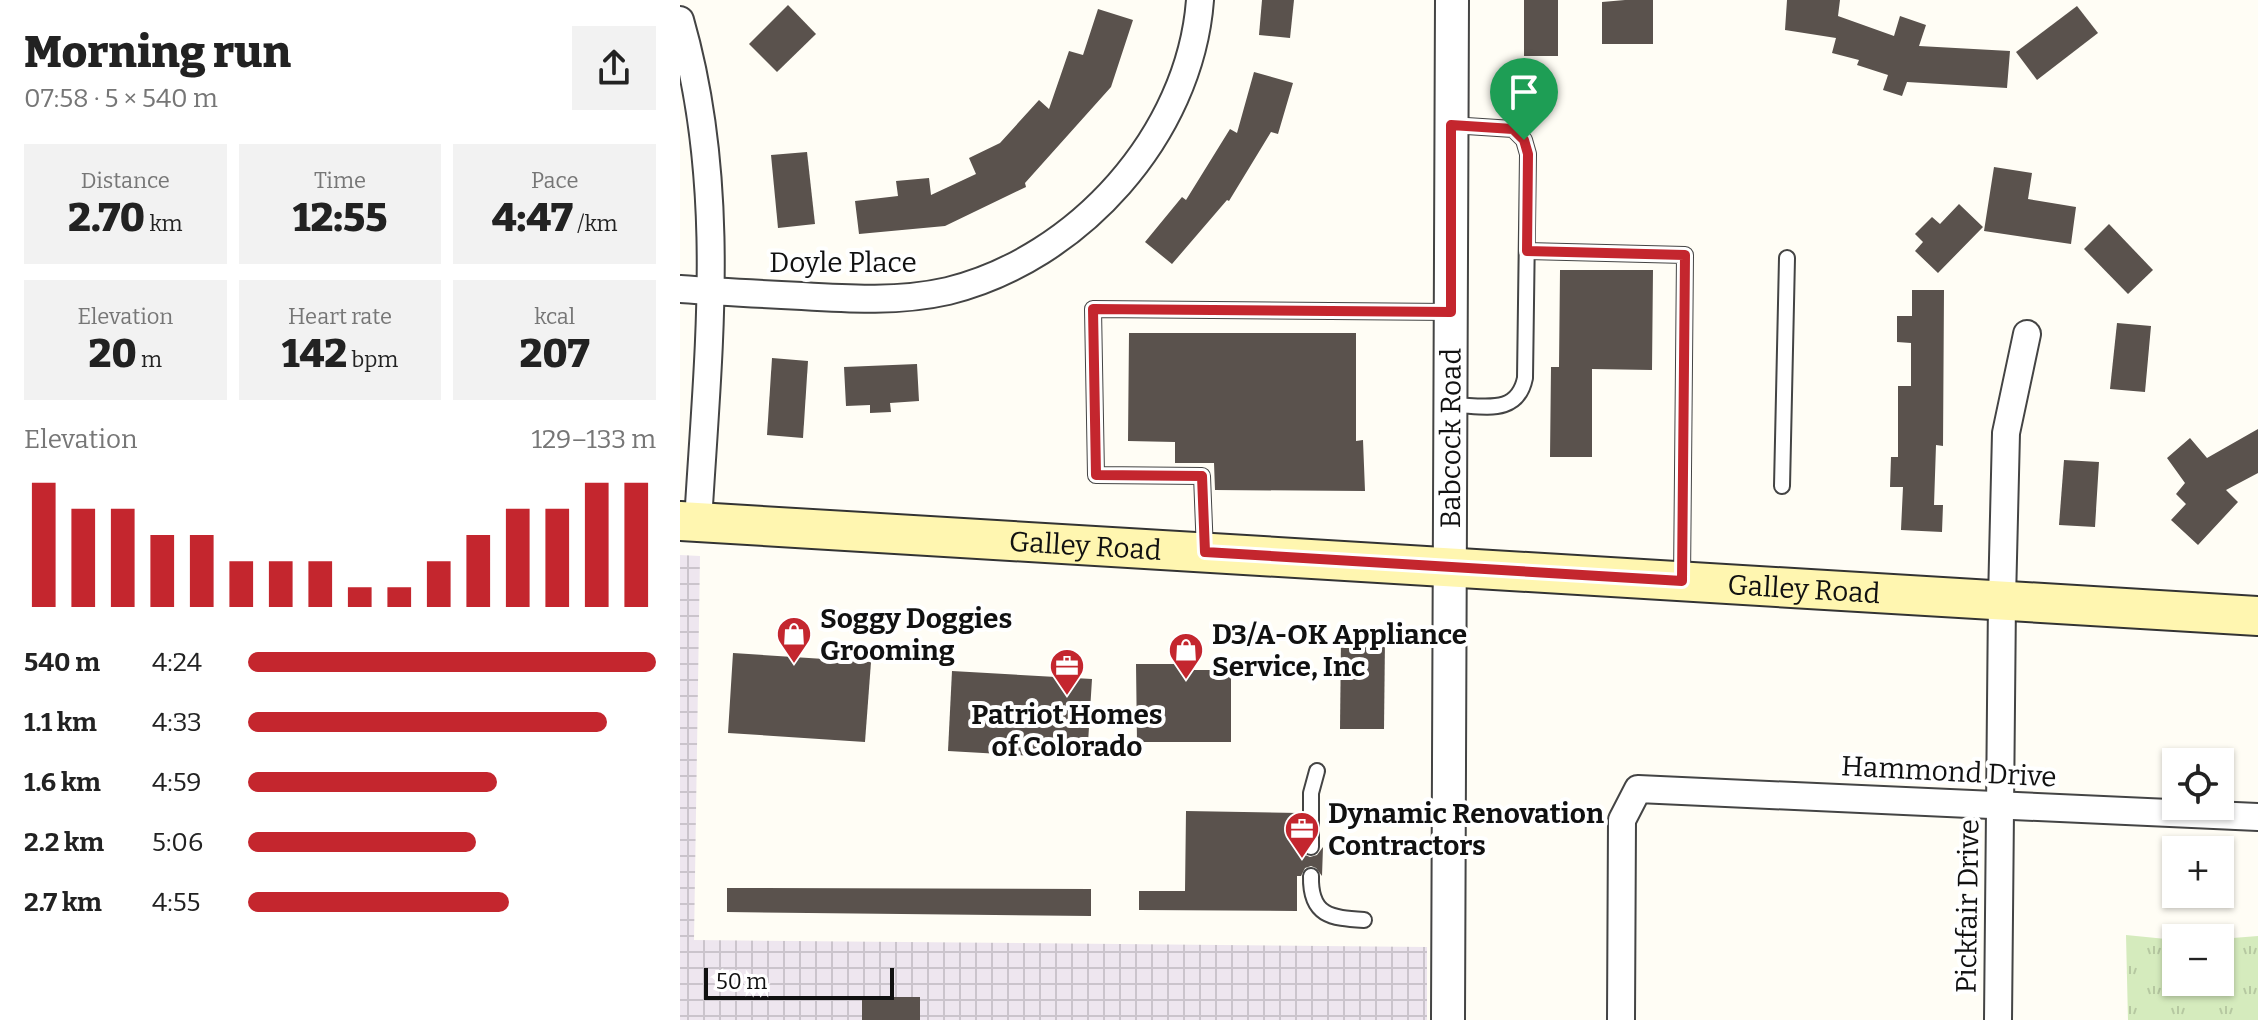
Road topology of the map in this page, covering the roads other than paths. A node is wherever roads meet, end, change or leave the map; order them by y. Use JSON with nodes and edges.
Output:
{"nodes":[{"id":1,"x":1200,"y":0,"type":"edge"},
{"id":2,"x":1452,"y":0,"type":"edge"},
{"id":3,"x":680,"y":20,"type":"edge"},
{"id":4,"x":1451,"y":125,"type":"junction"},
{"id":5,"x":1527,"y":251,"type":"junction"},
{"id":6,"x":1787,"y":258,"type":"dead end"},
{"id":7,"x":680,"y":289,"type":"edge"},
{"id":8,"x":712,"y":291,"type":"junction"},
{"id":9,"x":1451,"y":312,"type":"junction"},
{"id":10,"x":2027,"y":334,"type":"dead end"},
{"id":11,"x":1450,"y":405,"type":"junction"},
{"id":12,"x":1782,"y":486,"type":"dead end"},
{"id":13,"x":689,"y":522,"type":"edge"},
{"id":14,"x":1205,"y":552,"type":"junction"},
{"id":15,"x":1449,"y":566,"type":"junction"},
{"id":16,"x":1682,"y":581,"type":"junction"},
{"id":17,"x":2002,"y":600,"type":"junction"},
{"id":18,"x":2258,"y":616,"type":"edge"},
{"id":19,"x":1317,"y":771,"type":"dead end"},
{"id":20,"x":2000,"y":805,"type":"junction"},
{"id":21,"x":2258,"y":817,"type":"edge"},
{"id":22,"x":1311,"y":847,"type":"dead end"},
{"id":23,"x":1311,"y":876,"type":"dead end"},
{"id":24,"x":1364,"y":920,"type":"dead end"},
{"id":25,"x":1448,"y":1020,"type":"edge"},
{"id":26,"x":1621,"y":1020,"type":"edge"},
{"id":27,"x":1998,"y":1020,"type":"edge"}],
"edges":[{"from":1,"to":8,"type":"street","name":"Doyle Place"},
{"from":2,"to":4,"type":"street","name":"Babcock Road"},
{"from":3,"to":8,"type":"street"},
{"from":4,"to":5,"type":"lane"},
{"from":4,"to":9,"type":"street","name":"Babcock Road"},
{"from":5,"to":11,"type":"lane"},
{"from":5,"to":16,"type":"lane"},
{"from":6,"to":12,"type":"lane"},
{"from":7,"to":8,"type":"street","name":"Doyle Place"},
{"from":8,"to":13,"type":"street"},
{"from":9,"to":11,"type":"street","name":"Babcock Road"},
{"from":9,"to":14,"type":"lane"},
{"from":10,"to":17,"type":"street","name":"Pickfair Drive"},
{"from":11,"to":15,"type":"street","name":"Babcock Road"},
{"from":13,"to":14,"type":"main road","name":"Galley Road"},
{"from":14,"to":15,"type":"main road","name":"Galley Road"},
{"from":15,"to":16,"type":"main road","name":"Galley Road"},
{"from":15,"to":25,"type":"street","name":"Babcock Road"},
{"from":16,"to":17,"type":"main road","name":"Galley Road"},
{"from":17,"to":18,"type":"main road","name":"Galley Road"},
{"from":17,"to":20,"type":"street","name":"Pickfair Drive"},
{"from":19,"to":22,"type":"lane"},
{"from":20,"to":21,"type":"street","name":"Hammond Drive"},
{"from":20,"to":26,"type":"street","name":"Hammond Drive"},
{"from":20,"to":27,"type":"street","name":"Pickfair Drive"},
{"from":23,"to":24,"type":"lane"}]}
